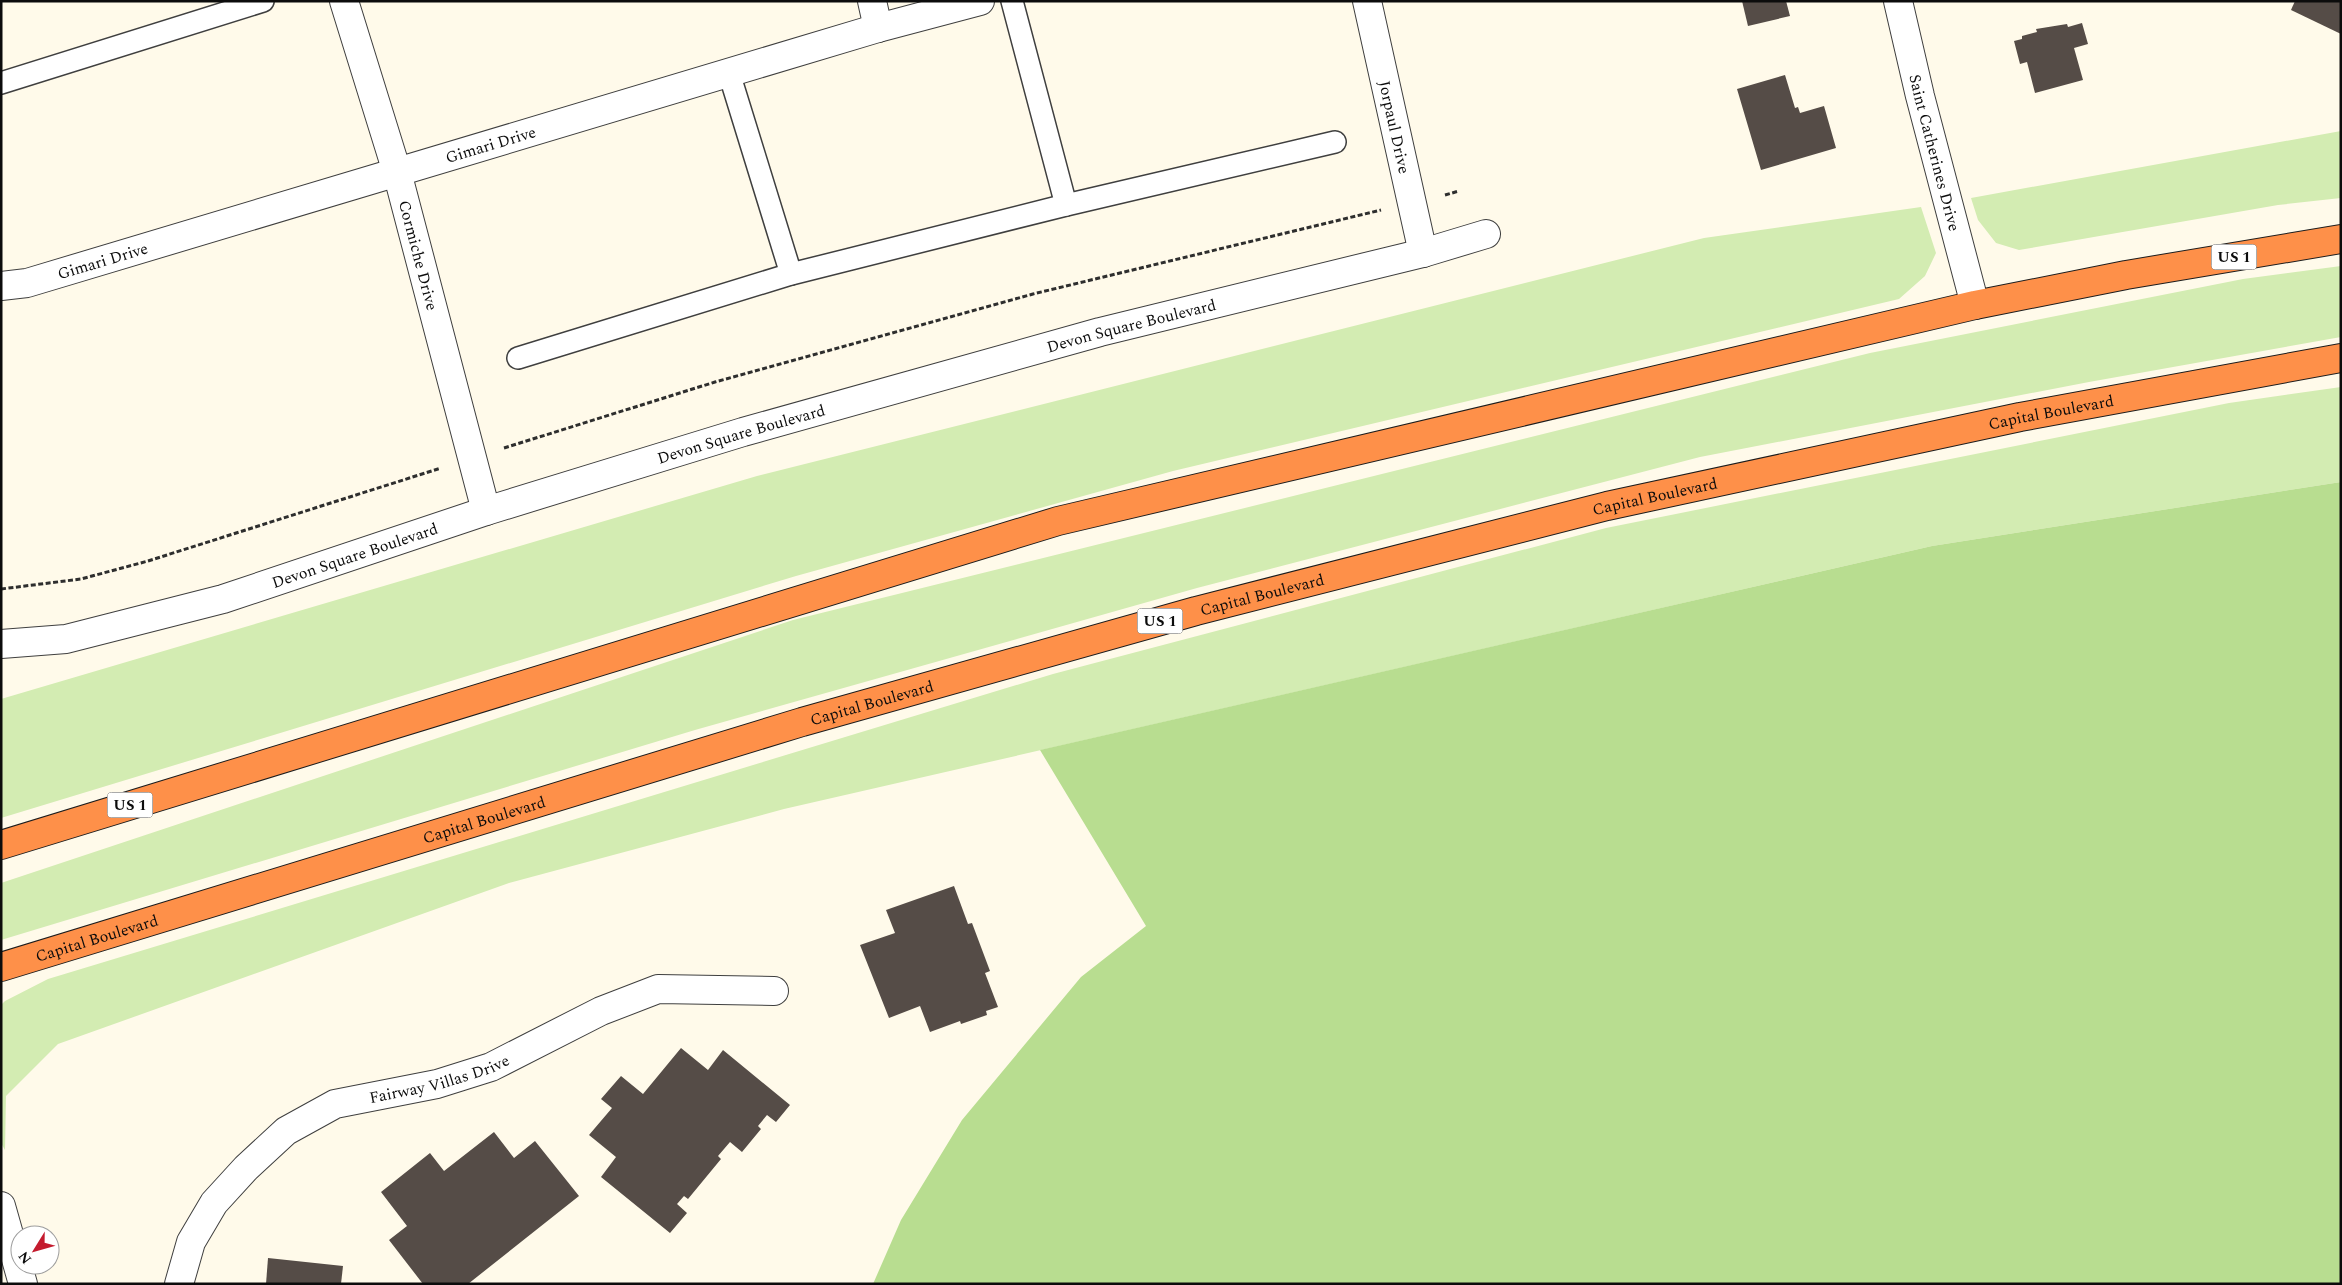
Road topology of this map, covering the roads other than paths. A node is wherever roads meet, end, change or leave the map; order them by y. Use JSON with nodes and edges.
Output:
{"nodes":[{"id":1,"x":263,"y":1,"type":"edge"},
{"id":2,"x":344,"y":1,"type":"edge"},
{"id":3,"x":872,"y":1,"type":"edge"},
{"id":4,"x":980,"y":1,"type":"edge"},
{"id":5,"x":1012,"y":1,"type":"edge"},
{"id":6,"x":1367,"y":1,"type":"edge"},
{"id":7,"x":1898,"y":1,"type":"edge"},
{"id":8,"x":878,"y":28,"type":"junction"},
{"id":9,"x":729,"y":73,"type":"junction"},
{"id":10,"x":1,"y":83,"type":"edge"},
{"id":11,"x":1335,"y":142,"type":"dead end"},
{"id":12,"x":397,"y":172,"type":"junction"},
{"id":13,"x":1066,"y":205,"type":"junction"},
{"id":14,"x":1486,"y":234,"type":"dead end"},
{"id":15,"x":2341,"y":239,"type":"edge"},
{"id":16,"x":1423,"y":253,"type":"junction"},
{"id":17,"x":791,"y":274,"type":"junction"},
{"id":18,"x":1,"y":286,"type":"edge"},
{"id":19,"x":1975,"y":305,"type":"junction"},
{"id":20,"x":518,"y":358,"type":"dead end"},
{"id":21,"x":2341,"y":358,"type":"edge"},
{"id":22,"x":486,"y":511,"type":"junction"},
{"id":23,"x":1,"y":644,"type":"edge"},
{"id":24,"x":1,"y":844,"type":"edge"},
{"id":25,"x":1,"y":967,"type":"edge"},
{"id":26,"x":774,"y":992,"type":"dead end"},
{"id":27,"x":1,"y":1206,"type":"edge"},
{"id":28,"x":23,"y":1284,"type":"edge"},
{"id":29,"x":179,"y":1284,"type":"edge"}],
"edges":[{"from":1,"to":10,"type":"lane"},
{"from":2,"to":12,"type":"street","name":"Cormiche Drive"},
{"from":3,"to":8,"type":"street"},
{"from":4,"to":8,"type":"street","name":"Gimari Drive"},
{"from":5,"to":13,"type":"lane"},
{"from":6,"to":16,"type":"street","name":"Jorpaul Drive"},
{"from":7,"to":19,"type":"street","name":"Saint Catherines Drive"},
{"from":8,"to":9,"type":"street","name":"Gimari Drive"},
{"from":9,"to":12,"type":"street","name":"Gimari Drive"},
{"from":9,"to":17,"type":"lane"},
{"from":11,"to":13,"type":"lane"},
{"from":12,"to":18,"type":"street","name":"Gimari Drive"},
{"from":12,"to":22,"type":"street","name":"Cormiche Drive"},
{"from":13,"to":17,"type":"lane"},
{"from":14,"to":16,"type":"street","name":"Devon Square Boulevard"},
{"from":15,"to":19,"type":"highway","number":"US 1"},
{"from":16,"to":22,"type":"street","name":"Devon Square Boulevard"},
{"from":17,"to":20,"type":"lane"},
{"from":19,"to":24,"type":"highway","number":"US 1"},
{"from":21,"to":25,"type":"highway","name":"Capital Boulevard","number":"US 1"},
{"from":22,"to":23,"type":"street","name":"Devon Square Boulevard"},
{"from":26,"to":29,"type":"street","name":"Fairway Villas Drive"},
{"from":27,"to":28,"type":"street"}]}
